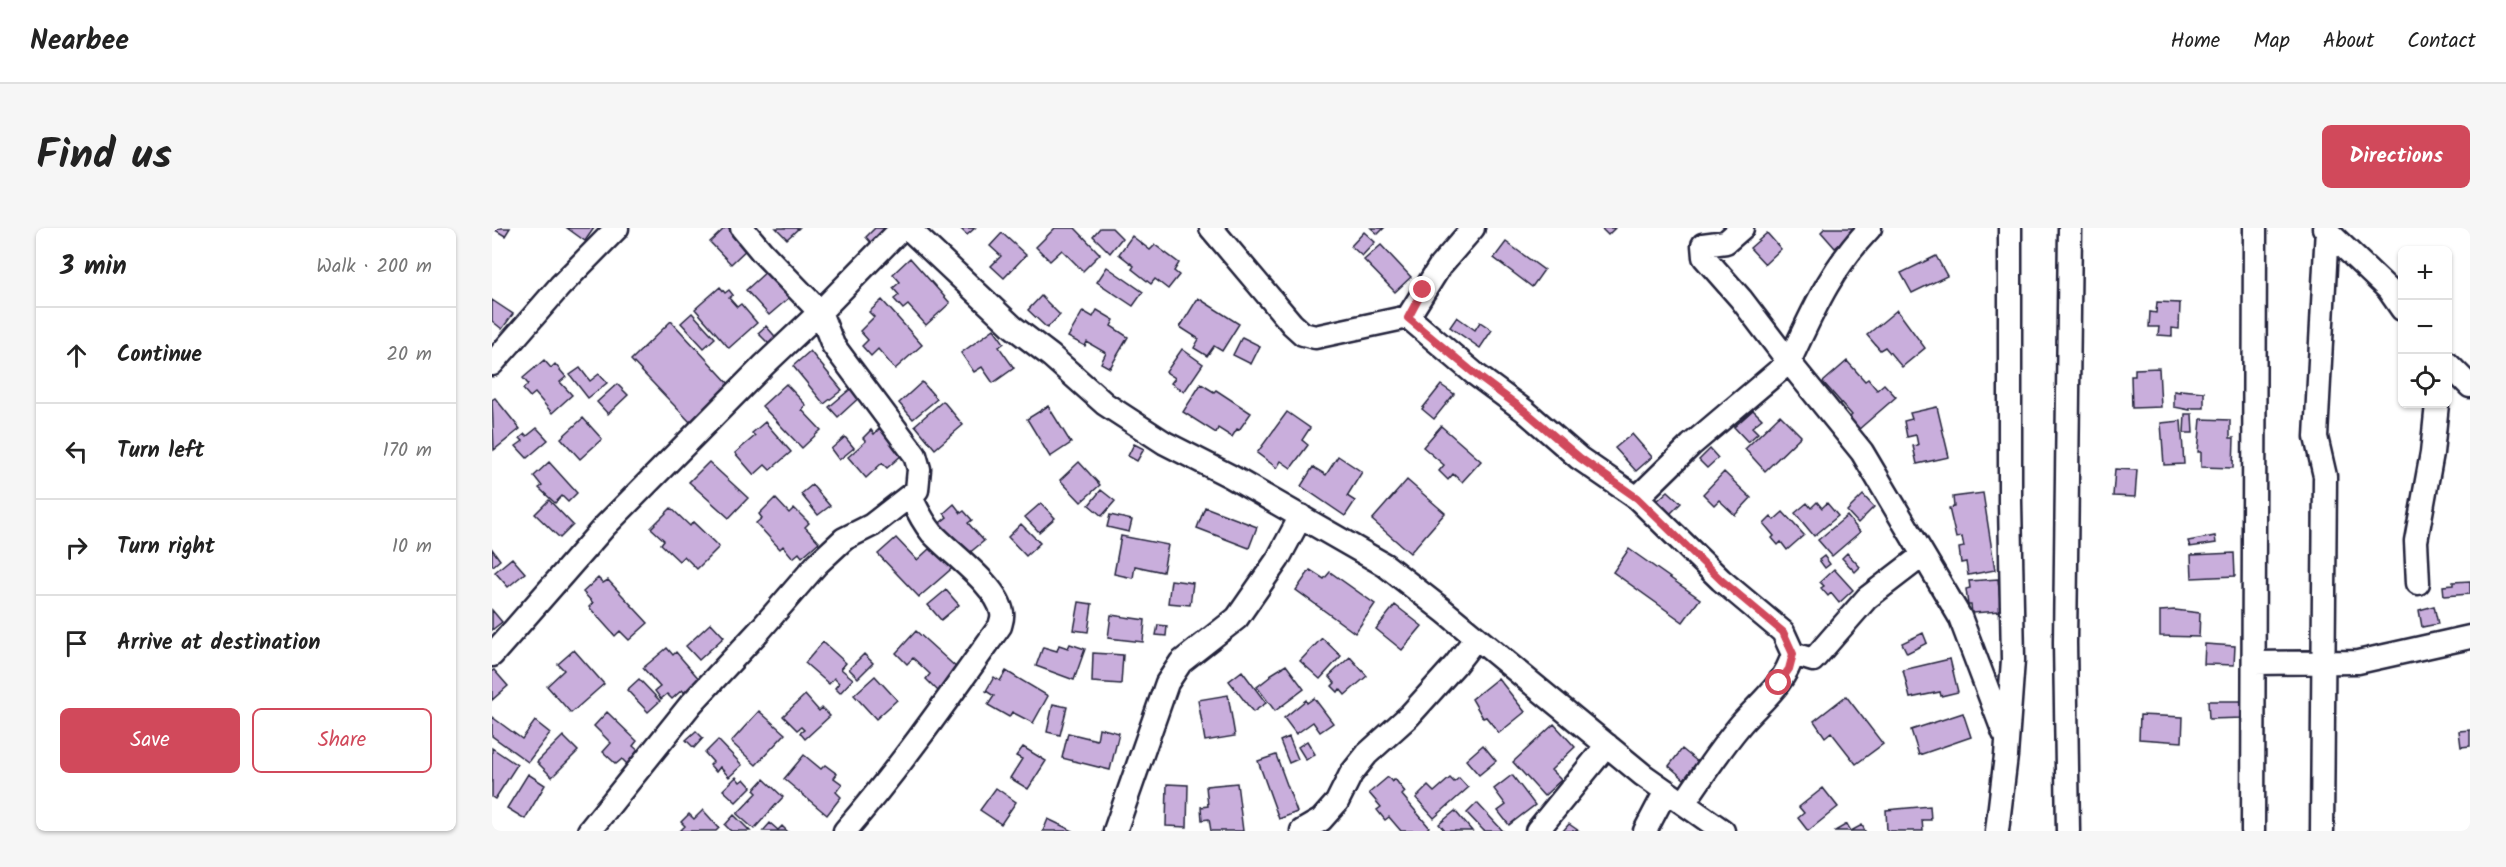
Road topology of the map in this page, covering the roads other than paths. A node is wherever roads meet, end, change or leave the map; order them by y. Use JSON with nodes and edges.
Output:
{"nodes":[{"id":1,"x":617,"y":228,"type":"edge"},
{"id":2,"x":742,"y":228,"type":"edge"},
{"id":3,"x":902,"y":228,"type":"edge"},
{"id":4,"x":908,"y":228,"type":"edge"},
{"id":5,"x":1211,"y":228,"type":"edge"},
{"id":6,"x":1473,"y":228,"type":"edge"},
{"id":7,"x":1742,"y":228,"type":"edge"},
{"id":8,"x":1870,"y":228,"type":"edge"},
{"id":9,"x":2010,"y":228,"type":"edge"},
{"id":10,"x":2070,"y":228,"type":"edge"},
{"id":11,"x":2255,"y":228,"type":"edge"},
{"id":12,"x":2326,"y":229,"type":"edge"},
{"id":13,"x":2398,"y":302,"type":"edge"},
{"id":14,"x":820,"y":312,"type":"junction"},
{"id":15,"x":1408,"y":318,"type":"junction"},
{"id":16,"x":1789,"y":362,"type":"junction"},
{"id":17,"x":492,"y":364,"type":"edge"},
{"id":18,"x":2452,"y":368,"type":"edge"},
{"id":19,"x":2470,"y":386,"type":"edge"},
{"id":20,"x":2437,"y":408,"type":"edge"},
{"id":21,"x":911,"y":497,"type":"junction"},
{"id":22,"x":1637,"y":498,"type":"junction"},
{"id":23,"x":1301,"y":516,"type":"junction"},
{"id":24,"x":1923,"y":555,"type":"junction"},
{"id":25,"x":2418,"y":583,"type":"dead end"},
{"id":26,"x":2470,"y":637,"type":"edge"},
{"id":27,"x":1476,"y":638,"type":"junction"},
{"id":28,"x":1793,"y":654,"type":"junction"},
{"id":29,"x":492,"y":655,"type":"edge"},
{"id":30,"x":2254,"y":663,"type":"junction"},
{"id":31,"x":2324,"y":663,"type":"junction"},
{"id":32,"x":2007,"y":740,"type":"junction"},
{"id":33,"x":1607,"y":744,"type":"junction"},
{"id":34,"x":1675,"y":797,"type":"junction"},
{"id":35,"x":589,"y":831,"type":"edge"},
{"id":36,"x":845,"y":831,"type":"edge"},
{"id":37,"x":1115,"y":831,"type":"edge"},
{"id":38,"x":1302,"y":831,"type":"edge"},
{"id":39,"x":1537,"y":831,"type":"edge"},
{"id":40,"x":1645,"y":831,"type":"edge"},
{"id":41,"x":1722,"y":831,"type":"edge"},
{"id":42,"x":1997,"y":831,"type":"edge"},
{"id":43,"x":2068,"y":831,"type":"edge"},
{"id":44,"x":2253,"y":831,"type":"edge"},
{"id":45,"x":2322,"y":831,"type":"edge"}],
"edges":[{"from":1,"to":17,"type":"street"},
{"from":2,"to":14,"type":"street"},
{"from":3,"to":14,"type":"street"},
{"from":4,"to":23,"type":"street"},
{"from":5,"to":15,"type":"street"},
{"from":6,"to":15,"type":"street"},
{"from":7,"to":16,"type":"street"},
{"from":8,"to":16,"type":"street"},
{"from":9,"to":32,"type":"street"},
{"from":10,"to":43,"type":"street"},
{"from":11,"to":30,"type":"street"},
{"from":12,"to":13,"type":"street"},
{"from":12,"to":31,"type":"street"},
{"from":14,"to":21,"type":"street"},
{"from":14,"to":29,"type":"street"},
{"from":15,"to":22,"type":"street"},
{"from":16,"to":22,"type":"street"},
{"from":16,"to":24,"type":"street"},
{"from":18,"to":19,"type":"street"},
{"from":20,"to":25,"type":"street"},
{"from":21,"to":35,"type":"street"},
{"from":21,"to":36,"type":"street"},
{"from":22,"to":28,"type":"street"},
{"from":23,"to":27,"type":"street"},
{"from":23,"to":37,"type":"street"},
{"from":24,"to":28,"type":"street"},
{"from":24,"to":32,"type":"street"},
{"from":26,"to":31,"type":"street"},
{"from":27,"to":33,"type":"street"},
{"from":27,"to":38,"type":"street"},
{"from":28,"to":34,"type":"street"},
{"from":30,"to":31,"type":"street"},
{"from":30,"to":44,"type":"street"},
{"from":31,"to":45,"type":"street"},
{"from":32,"to":42,"type":"street"},
{"from":33,"to":34,"type":"street"},
{"from":33,"to":39,"type":"street"},
{"from":34,"to":40,"type":"street"},
{"from":34,"to":41,"type":"street"}]}
